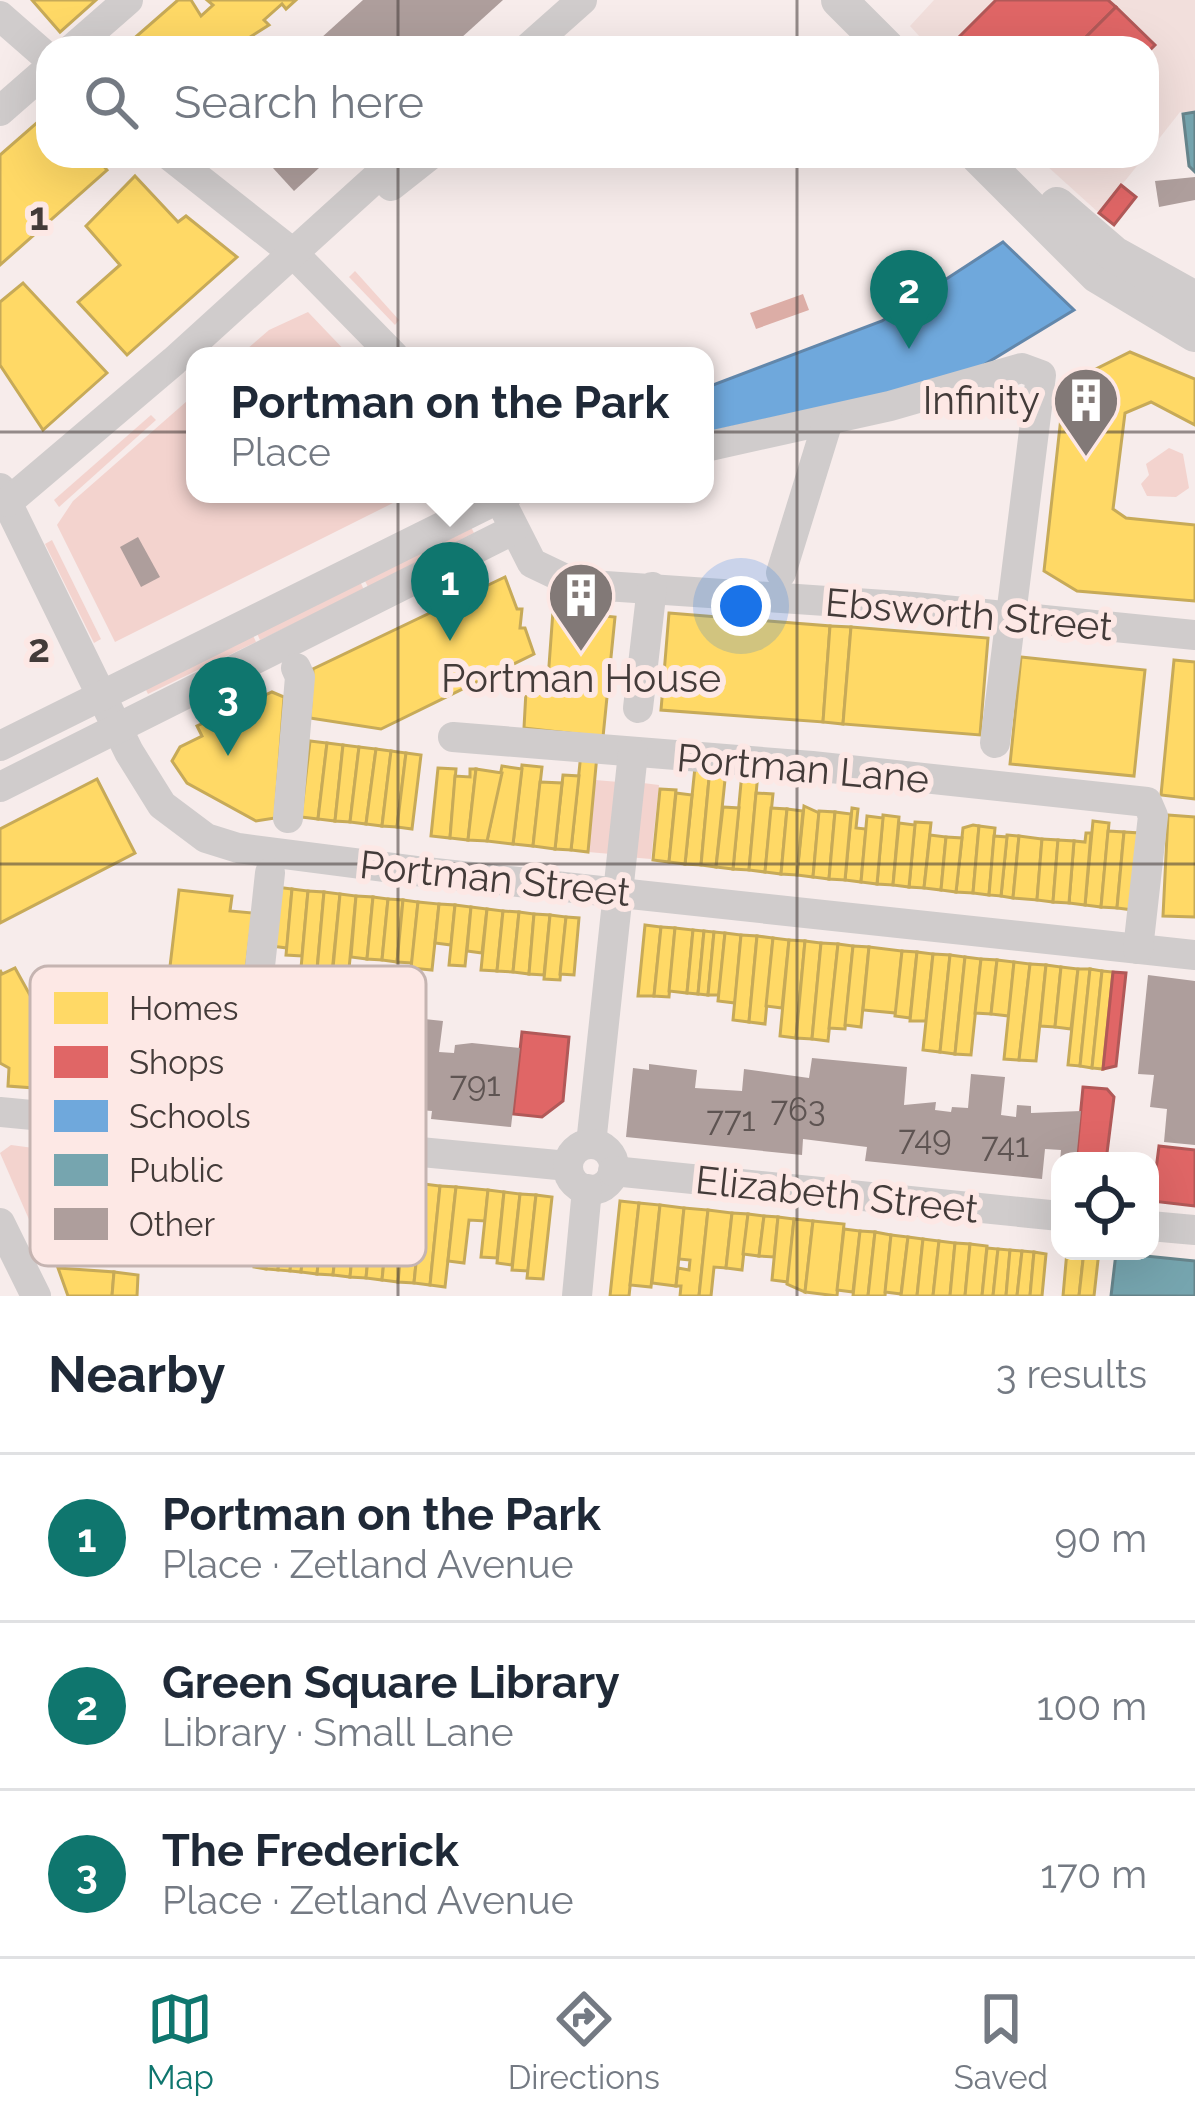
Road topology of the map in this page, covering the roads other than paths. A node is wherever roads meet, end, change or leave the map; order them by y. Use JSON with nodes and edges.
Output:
{"nodes":[{"id":1,"x":128,"y":0,"type":"edge"},
{"id":2,"x":582,"y":0,"type":"edge"},
{"id":3,"x":607,"y":0,"type":"edge"},
{"id":4,"x":839,"y":0,"type":"edge"},
{"id":5,"x":0,"y":16,"type":"edge"},
{"id":6,"x":88,"y":36,"type":"edge"},
{"id":7,"x":542,"y":36,"type":"edge"},
{"id":8,"x":566,"y":36,"type":"edge"},
{"id":9,"x":875,"y":36,"type":"edge"},
{"id":10,"x":36,"y":48,"type":"edge"},
{"id":11,"x":36,"y":80,"type":"edge"},
{"id":12,"x":0,"y":111,"type":"edge"},
{"id":13,"x":185,"y":168,"type":"edge"},
{"id":14,"x":388,"y":168,"type":"edge"},
{"id":15,"x":414,"y":168,"type":"edge"},
{"id":16,"x":989,"y":168,"type":"edge"},
{"id":17,"x":1021,"y":168,"type":"edge"},
{"id":18,"x":299,"y":259,"type":"junction"},
{"id":19,"x":1195,"y":299,"type":"edge"},
{"id":20,"x":1195,"y":334,"type":"edge"},
{"id":21,"x":194,"y":347,"type":"edge"},
{"id":22,"x":214,"y":347,"type":"edge"},
{"id":23,"x":385,"y":347,"type":"edge"},
{"id":24,"x":186,"y":353,"type":"edge"},
{"id":25,"x":186,"y":372,"type":"edge"},
{"id":26,"x":829,"y":421,"type":"junction"},
{"id":27,"x":714,"y":445,"type":"edge"},
{"id":28,"x":8,"y":502,"type":"edge"},
{"id":29,"x":487,"y":503,"type":"edge"},
{"id":30,"x":503,"y":503,"type":"edge"},
{"id":31,"x":513,"y":530,"type":"junction"},
{"id":32,"x":782,"y":573,"type":"dead end"},
{"id":33,"x":652,"y":587,"type":"junction"},
{"id":34,"x":1014,"y":615,"type":"junction"},
{"id":35,"x":1195,"y":635,"type":"edge"},
{"id":36,"x":296,"y":668,"type":"dead end"},
{"id":37,"x":100,"y":698,"type":"junction"},
{"id":38,"x":638,"y":708,"type":"dead end"},
{"id":39,"x":118,"y":729,"type":"junction"},
{"id":40,"x":453,"y":736,"type":"dead end"},
{"id":41,"x":995,"y":743,"type":"dead end"},
{"id":42,"x":0,"y":746,"type":"edge"},
{"id":43,"x":633,"y":753,"type":"junction"},
{"id":44,"x":0,"y":787,"type":"edge"},
{"id":45,"x":288,"y":818,"type":"dead end"},
{"id":46,"x":270,"y":873,"type":"dead end"},
{"id":47,"x":620,"y":891,"type":"junction"},
{"id":48,"x":1138,"y":949,"type":"junction"},
{"id":49,"x":1195,"y":955,"type":"edge"},
{"id":50,"x":260,"y":966,"type":"edge"},
{"id":51,"x":0,"y":1112,"type":"edge"},
{"id":52,"x":30,"y":1115,"type":"edge"},
{"id":53,"x":426,"y":1156,"type":"edge"},
{"id":54,"x":590,"y":1175,"type":"junction"},
{"id":55,"x":1051,"y":1215,"type":"edge"},
{"id":56,"x":0,"y":1223,"type":"edge"},
{"id":57,"x":1159,"y":1227,"type":"edge"},
{"id":58,"x":1195,"y":1230,"type":"edge"},
{"id":59,"x":36,"y":1296,"type":"edge"},
{"id":60,"x":577,"y":1296,"type":"edge"}],
"edges":[{"from":1,"to":6,"type":"street"},
{"from":2,"to":7,"type":"street"},
{"from":3,"to":8,"type":"street"},
{"from":4,"to":9,"type":"main road"},
{"from":5,"to":10,"type":"street"},
{"from":11,"to":12,"type":"street"},
{"from":13,"to":18,"type":"street"},
{"from":14,"to":18,"type":"street"},
{"from":15,"to":18,"type":"street"},
{"from":16,"to":20,"type":"main road"},
{"from":17,"to":19,"type":"main road"},
{"from":18,"to":21,"type":"street"},
{"from":18,"to":22,"type":"street"},
{"from":18,"to":23,"type":"street"},
{"from":24,"to":28,"type":"street"},
{"from":25,"to":28,"type":"street"},
{"from":26,"to":27,"type":"street"},
{"from":26,"to":32,"type":"street"},
{"from":26,"to":34,"type":"street"},
{"from":28,"to":37,"type":"street","name":"Portman Street"},
{"from":29,"to":37,"type":"street"},
{"from":30,"to":31,"type":"street","name":"Ebsworth Street"},
{"from":31,"to":33,"type":"street","name":"Ebsworth Street"},
{"from":31,"to":39,"type":"street"},
{"from":33,"to":34,"type":"street","name":"Ebsworth Street"},
{"from":33,"to":38,"type":"street"},
{"from":34,"to":35,"type":"street","name":"Ebsworth Street"},
{"from":34,"to":41,"type":"street"},
{"from":36,"to":45,"type":"street"},
{"from":37,"to":39,"type":"street","name":"Portman Street"},
{"from":37,"to":42,"type":"street"},
{"from":39,"to":44,"type":"street"},
{"from":39,"to":47,"type":"street","name":"Portman Street"},
{"from":40,"to":43,"type":"street","name":"Portman Lane"},
{"from":43,"to":47,"type":"street"},
{"from":43,"to":48,"type":"street","name":"Portman Lane"},
{"from":46,"to":50,"type":"street"},
{"from":47,"to":48,"type":"street","name":"Portman Street"},
{"from":47,"to":54,"type":"street"},
{"from":48,"to":49,"type":"street","name":"Portman Street"},
{"from":51,"to":52,"type":"street","name":"Elizabeth Street"},
{"from":53,"to":54,"type":"street","name":"Elizabeth Street"},
{"from":54,"to":55,"type":"street","name":"Elizabeth Street"},
{"from":54,"to":60,"type":"street"},
{"from":56,"to":59,"type":"street"},
{"from":57,"to":58,"type":"street"}]}
